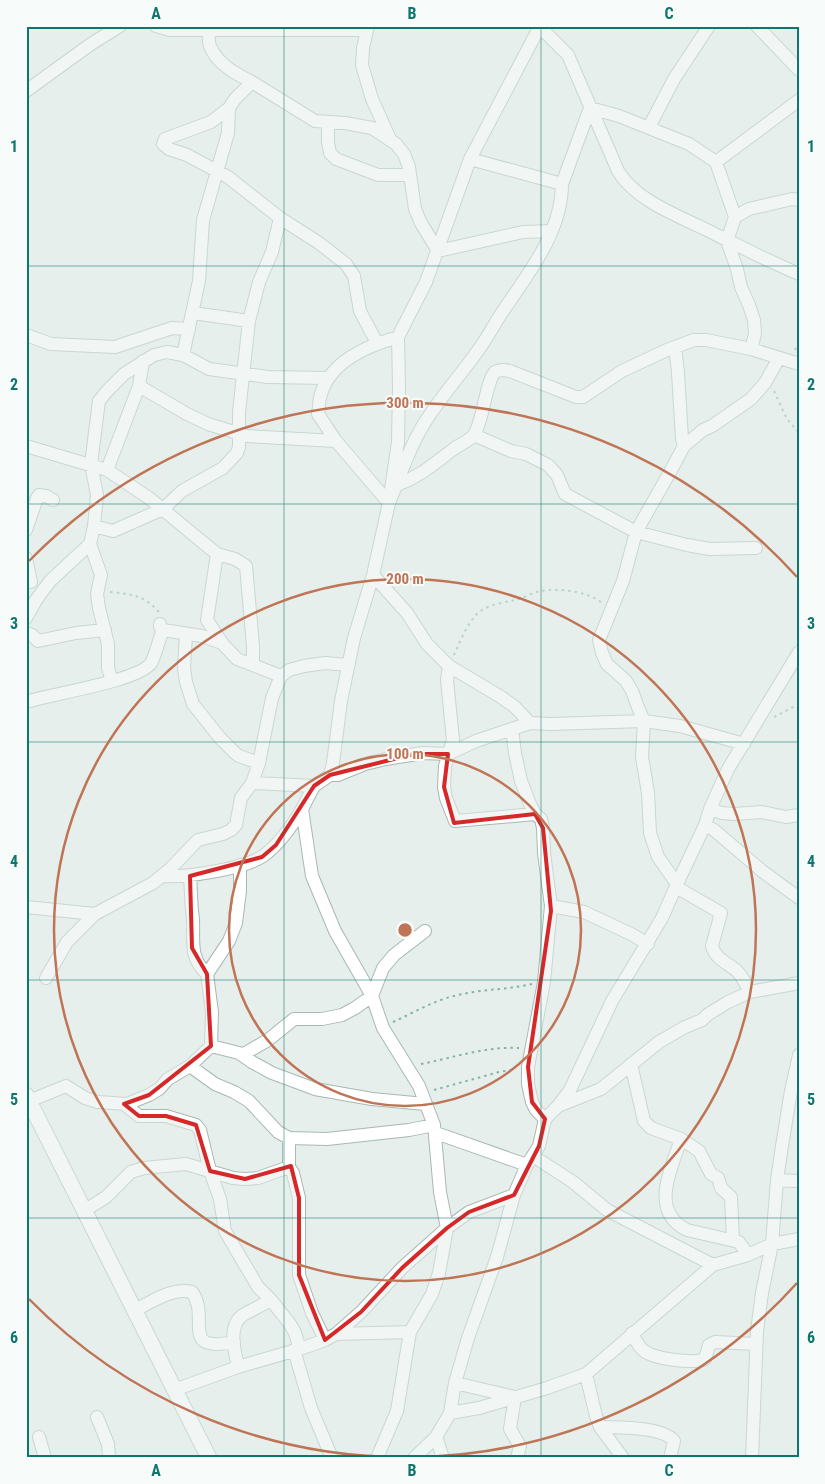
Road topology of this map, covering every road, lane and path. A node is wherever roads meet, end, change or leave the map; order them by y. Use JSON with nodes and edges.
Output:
{"nodes":[{"id":1,"x":120,"y":26,"type":"edge"},
{"id":2,"x":156,"y":26,"type":"edge"},
{"id":3,"x":709,"y":26,"type":"edge"},
{"id":4,"x":756,"y":26,"type":"edge"},
{"id":5,"x":539,"y":27,"type":"edge"},
{"id":6,"x":367,"y":28,"type":"edge"},
{"id":7,"x":209,"y":30,"type":"junction"},
{"id":8,"x":799,"y":70,"type":"edge"},
{"id":9,"x":252,"y":82,"type":"junction"},
{"id":10,"x":26,"y":91,"type":"edge"},
{"id":11,"x":799,"y":100,"type":"edge"},
{"id":12,"x":229,"y":108,"type":"junction"},
{"id":13,"x":590,"y":108,"type":"junction"},
{"id":14,"x":328,"y":123,"type":"junction"},
{"id":15,"x":649,"y":127,"type":"junction"},
{"id":16,"x":391,"y":141,"type":"junction"},
{"id":17,"x":470,"y":160,"type":"junction"},
{"id":18,"x":716,"y":162,"type":"junction"},
{"id":19,"x":217,"y":170,"type":"junction"},
{"id":20,"x":410,"y":175,"type":"junction"},
{"id":21,"x":562,"y":184,"type":"junction"},
{"id":22,"x":799,"y":200,"type":"edge"},
{"id":23,"x":734,"y":217,"type":"junction"},
{"id":24,"x":280,"y":218,"type":"junction"},
{"id":25,"x":552,"y":231,"type":"junction"},
{"id":26,"x":728,"y":241,"type":"junction"},
{"id":27,"x":438,"y":251,"type":"junction"},
{"id":28,"x":799,"y":274,"type":"edge"},
{"id":29,"x":193,"y":313,"type":"junction"},
{"id":30,"x":249,"y":321,"type":"junction"},
{"id":31,"x":189,"y":329,"type":"junction"},
{"id":32,"x":26,"y":335,"type":"edge"},
{"id":33,"x":398,"y":337,"type":"junction"},
{"id":34,"x":377,"y":343,"type":"junction"},
{"id":35,"x":675,"y":347,"type":"junction"},
{"id":36,"x":752,"y":349,"type":"junction"},
{"id":37,"x":184,"y":355,"type":"junction"},
{"id":38,"x":779,"y":358,"type":"junction"},
{"id":39,"x":143,"y":361,"type":"junction"},
{"id":40,"x":799,"y":364,"type":"edge"},
{"id":41,"x":243,"y":374,"type":"junction"},
{"id":42,"x":769,"y":377,"type":"junction"},
{"id":43,"x":328,"y":378,"type":"junction"},
{"id":44,"x":139,"y":386,"type":"junction"},
{"id":45,"x":799,"y":433,"type":"edge"},
{"id":46,"x":238,"y":434,"type":"junction"},
{"id":47,"x":474,"y":435,"type":"junction"},
{"id":48,"x":336,"y":441,"type":"junction"},
{"id":49,"x":684,"y":446,"type":"junction"},
{"id":50,"x":28,"y":449,"type":"edge"},
{"id":51,"x":90,"y":464,"type":"junction"},
{"id":52,"x":107,"y":470,"type":"junction"},
{"id":53,"x":397,"y":485,"type":"junction"},
{"id":54,"x":52,"y":500,"type":"dead end"},
{"id":55,"x":389,"y":503,"type":"junction"},
{"id":56,"x":163,"y":509,"type":"junction"},
{"id":57,"x":94,"y":526,"type":"junction"},
{"id":58,"x":26,"y":530,"type":"edge"},
{"id":59,"x":636,"y":532,"type":"junction"},
{"id":60,"x":90,"y":544,"type":"junction"},
{"id":61,"x":756,"y":548,"type":"dead end"},
{"id":62,"x":217,"y":554,"type":"junction"},
{"id":63,"x":26,"y":558,"type":"edge"},
{"id":64,"x":373,"y":576,"type":"junction"},
{"id":65,"x":50,"y":581,"type":"junction"},
{"id":66,"x":29,"y":582,"type":"edge"},
{"id":67,"x":98,"y":586,"type":"junction"},
{"id":68,"x":612,"y":611,"type":"junction"},
{"id":69,"x":26,"y":618,"type":"edge"},
{"id":70,"x":162,"y":627,"type":"junction"},
{"id":71,"x":105,"y":630,"type":"junction"},
{"id":72,"x":26,"y":633,"type":"edge"},
{"id":73,"x":186,"y":634,"type":"junction"},
{"id":74,"x":222,"y":643,"type":"junction"},
{"id":75,"x":799,"y":652,"type":"edge"},
{"id":76,"x":253,"y":665,"type":"junction"},
{"id":77,"x":348,"y":665,"type":"junction"},
{"id":78,"x":449,"y":666,"type":"junction"},
{"id":79,"x":281,"y":676,"type":"junction"},
{"id":80,"x":112,"y":682,"type":"junction"},
{"id":81,"x":26,"y":702,"type":"edge"},
{"id":82,"x":799,"y":704,"type":"edge"},
{"id":83,"x":644,"y":721,"type":"junction"},
{"id":84,"x":530,"y":723,"type":"junction"},
{"id":85,"x":756,"y":723,"type":"junction"},
{"id":86,"x":512,"y":729,"type":"junction"},
{"id":87,"x":744,"y":744,"type":"junction"},
{"id":88,"x":448,"y":754,"type":"junction"},
{"id":89,"x":259,"y":763,"type":"junction"},
{"id":90,"x":330,"y":776,"type":"junction"},
{"id":91,"x":252,"y":783,"type":"junction"},
{"id":92,"x":314,"y":786,"type":"junction"},
{"id":93,"x":302,"y":809,"type":"junction"},
{"id":94,"x":710,"y":809,"type":"junction"},
{"id":95,"x":535,"y":814,"type":"junction"},
{"id":96,"x":799,"y":815,"type":"edge"},
{"id":97,"x":705,"y":825,"type":"junction"},
{"id":98,"x":240,"y":865,"type":"junction"},
{"id":99,"x":162,"y":876,"type":"junction"},
{"id":100,"x":190,"y":876,"type":"junction"},
{"id":101,"x":676,"y":885,"type":"junction"},
{"id":102,"x":799,"y":898,"type":"edge"},
{"id":103,"x":551,"y":906,"type":"junction"},
{"id":104,"x":26,"y":907,"type":"edge"},
{"id":105,"x":95,"y":914,"type":"junction"},
{"id":106,"x":425,"y":931,"type":"dead end"},
{"id":107,"x":648,"y":944,"type":"junction"},
{"id":108,"x":207,"y":974,"type":"junction"},
{"id":109,"x":46,"y":978,"type":"dead end"},
{"id":110,"x":544,"y":982,"type":"junction"},
{"id":111,"x":799,"y":982,"type":"edge"},
{"id":112,"x":750,"y":992,"type":"junction"},
{"id":113,"x":372,"y":996,"type":"junction"},
{"id":114,"x":383,"y":1028,"type":"junction"},
{"id":115,"x":211,"y":1046,"type":"junction"},
{"id":116,"x":531,"y":1049,"type":"junction"},
{"id":117,"x":242,"y":1055,"type":"junction"},
{"id":118,"x":799,"y":1055,"type":"edge"},
{"id":119,"x":631,"y":1064,"type":"junction"},
{"id":120,"x":190,"y":1066,"type":"junction"},
{"id":121,"x":406,"y":1067,"type":"junction"},
{"id":122,"x":528,"y":1067,"type":"junction"},
{"id":123,"x":28,"y":1098,"type":"edge"},
{"id":124,"x":423,"y":1100,"type":"junction"},
{"id":125,"x":124,"y":1104,"type":"junction"},
{"id":126,"x":558,"y":1106,"type":"junction"},
{"id":127,"x":793,"y":1114,"type":"edge"},
{"id":128,"x":545,"y":1119,"type":"junction"},
{"id":129,"x":435,"y":1129,"type":"junction"},
{"id":130,"x":289,"y":1138,"type":"junction"},
{"id":131,"x":681,"y":1139,"type":"junction"},
{"id":132,"x":530,"y":1160,"type":"junction"},
{"id":133,"x":289,"y":1167,"type":"junction"},
{"id":134,"x":210,"y":1171,"type":"junction"},
{"id":135,"x":777,"y":1180,"type":"junction"},
{"id":136,"x":799,"y":1181,"type":"edge"},
{"id":137,"x":514,"y":1195,"type":"junction"},
{"id":138,"x":84,"y":1211,"type":"junction"},
{"id":139,"x":447,"y":1228,"type":"junction"},
{"id":140,"x":799,"y":1239,"type":"edge"},
{"id":141,"x":733,"y":1240,"type":"junction"},
{"id":142,"x":772,"y":1244,"type":"junction"},
{"id":143,"x":748,"y":1255,"type":"junction"},
{"id":144,"x":712,"y":1265,"type":"junction"},
{"id":145,"x":271,"y":1300,"type":"junction"},
{"id":146,"x":135,"y":1310,"type":"junction"},
{"id":147,"x":410,"y":1332,"type":"junction"},
{"id":148,"x":632,"y":1333,"type":"junction"},
{"id":149,"x":330,"y":1337,"type":"junction"},
{"id":150,"x":234,"y":1342,"type":"junction"},
{"id":151,"x":756,"y":1344,"type":"junction"},
{"id":152,"x":297,"y":1349,"type":"junction"},
{"id":153,"x":238,"y":1367,"type":"junction"},
{"id":154,"x":586,"y":1374,"type":"junction"},
{"id":155,"x":456,"y":1383,"type":"junction"},
{"id":156,"x":174,"y":1390,"type":"junction"},
{"id":157,"x":515,"y":1397,"type":"junction"},
{"id":158,"x":450,"y":1413,"type":"junction"},
{"id":159,"x":97,"y":1417,"type":"dead end"},
{"id":160,"x":600,"y":1427,"type":"junction"},
{"id":161,"x":436,"y":1437,"type":"junction"},
{"id":162,"x":39,"y":1438,"type":"dead end"},
{"id":163,"x":45,"y":1458,"type":"edge"},
{"id":164,"x":109,"y":1458,"type":"edge"},
{"id":165,"x":209,"y":1458,"type":"edge"},
{"id":166,"x":332,"y":1458,"type":"edge"},
{"id":167,"x":377,"y":1458,"type":"edge"},
{"id":168,"x":414,"y":1458,"type":"edge"},
{"id":169,"x":443,"y":1458,"type":"edge"},
{"id":170,"x":517,"y":1458,"type":"edge"},
{"id":171,"x":624,"y":1458,"type":"edge"},
{"id":172,"x":670,"y":1458,"type":"edge"},
{"id":173,"x":752,"y":1458,"type":"edge"}],
"edges":[{"from":1,"to":10,"type":"street"},
{"from":2,"to":7,"type":"street"},
{"from":3,"to":15,"type":"street"},
{"from":4,"to":8,"type":"street"},
{"from":5,"to":13,"type":"street"},
{"from":5,"to":17,"type":"street"},
{"from":6,"to":7,"type":"street"},
{"from":6,"to":16,"type":"street"},
{"from":7,"to":9,"type":"street"},
{"from":9,"to":12,"type":"street"},
{"from":9,"to":14,"type":"street"},
{"from":11,"to":18,"type":"street"},
{"from":12,"to":19,"type":"street"},
{"from":12,"to":19,"type":"street"},
{"from":13,"to":15,"type":"street"},
{"from":13,"to":21,"type":"street"},
{"from":13,"to":26,"type":"street"},
{"from":14,"to":16,"type":"street"},
{"from":14,"to":20,"type":"street"},
{"from":15,"to":18,"type":"street"},
{"from":16,"to":20,"type":"street"},
{"from":17,"to":21,"type":"street"},
{"from":17,"to":27,"type":"street"},
{"from":18,"to":23,"type":"street"},
{"from":19,"to":24,"type":"street"},
{"from":19,"to":29,"type":"street"},
{"from":20,"to":27,"type":"street"},
{"from":21,"to":25,"type":"street"},
{"from":22,"to":23,"type":"street"},
{"from":23,"to":26,"type":"street"},
{"from":24,"to":30,"type":"street"},
{"from":24,"to":34,"type":"street"},
{"from":25,"to":27,"type":"street"},
{"from":25,"to":53,"type":"street"},
{"from":26,"to":28,"type":"street"},
{"from":26,"to":36,"type":"street"},
{"from":27,"to":33,"type":"street"},
{"from":29,"to":30,"type":"street"},
{"from":29,"to":31,"type":"street"},
{"from":30,"to":41,"type":"street"},
{"from":31,"to":32,"type":"street"},
{"from":31,"to":37,"type":"street"},
{"from":33,"to":34,"type":"street"},
{"from":33,"to":55,"type":"street"},
{"from":34,"to":43,"type":"street"},
{"from":35,"to":36,"type":"street"},
{"from":35,"to":47,"type":"street"},
{"from":35,"to":49,"type":"street"},
{"from":36,"to":38,"type":"street"},
{"from":37,"to":39,"type":"street"},
{"from":37,"to":41,"type":"street"},
{"from":38,"to":40,"type":"street"},
{"from":38,"to":42,"type":"street"},
{"from":39,"to":44,"type":"street"},
{"from":39,"to":51,"type":"street"},
{"from":41,"to":43,"type":"street"},
{"from":41,"to":46,"type":"street"},
{"from":42,"to":45,"type":"path"},
{"from":42,"to":49,"type":"street"},
{"from":43,"to":48,"type":"street"},
{"from":44,"to":46,"type":"street"},
{"from":44,"to":52,"type":"street"},
{"from":46,"to":48,"type":"street"},
{"from":46,"to":56,"type":"street"},
{"from":47,"to":53,"type":"street"},
{"from":47,"to":59,"type":"street"},
{"from":48,"to":55,"type":"street"},
{"from":49,"to":59,"type":"street"},
{"from":50,"to":51,"type":"street"},
{"from":51,"to":52,"type":"street"},
{"from":51,"to":57,"type":"street"},
{"from":52,"to":56,"type":"street"},
{"from":53,"to":55,"type":"street"},
{"from":54,"to":58,"type":"street"},
{"from":55,"to":64,"type":"street"},
{"from":56,"to":57,"type":"street"},
{"from":56,"to":62,"type":"street"},
{"from":57,"to":60,"type":"street"},
{"from":59,"to":61,"type":"street"},
{"from":59,"to":68,"type":"street"},
{"from":60,"to":65,"type":"street"},
{"from":60,"to":67,"type":"street"},
{"from":62,"to":74,"type":"street"},
{"from":62,"to":76,"type":"street"},
{"from":63,"to":66,"type":"street"},
{"from":64,"to":77,"type":"street"},
{"from":64,"to":78,"type":"street"},
{"from":65,"to":66,"type":"street"},
{"from":65,"to":69,"type":"street"},
{"from":67,"to":70,"type":"path"},
{"from":67,"to":71,"type":"street"},
{"from":68,"to":78,"type":"path"},
{"from":68,"to":83,"type":"street"},
{"from":70,"to":73,"type":"street"},
{"from":70,"to":80,"type":"street"},
{"from":71,"to":72,"type":"street"},
{"from":71,"to":80,"type":"street"},
{"from":73,"to":74,"type":"street"},
{"from":73,"to":89,"type":"street"},
{"from":74,"to":76,"type":"street"},
{"from":75,"to":85,"type":"street"},
{"from":76,"to":79,"type":"street"},
{"from":77,"to":79,"type":"street"},
{"from":77,"to":90,"type":"street"},
{"from":78,"to":84,"type":"street"},
{"from":78,"to":88,"type":"street"},
{"from":79,"to":89,"type":"street"},
{"from":80,"to":81,"type":"street"},
{"from":82,"to":85,"type":"path"},
{"from":83,"to":84,"type":"street"},
{"from":83,"to":87,"type":"street"},
{"from":83,"to":101,"type":"street"},
{"from":84,"to":86,"type":"street"},
{"from":85,"to":87,"type":"street"},
{"from":86,"to":88,"type":"street"},
{"from":86,"to":95,"type":"street"},
{"from":87,"to":94,"type":"street"},
{"from":88,"to":90,"type":"street"},
{"from":88,"to":95,"type":"street"},
{"from":89,"to":91,"type":"street"},
{"from":90,"to":92,"type":"street"},
{"from":91,"to":92,"type":"street"},
{"from":91,"to":99,"type":"street"},
{"from":92,"to":93,"type":"street"},
{"from":93,"to":98,"type":"street"},
{"from":93,"to":113,"type":"street"},
{"from":94,"to":96,"type":"street"},
{"from":94,"to":97,"type":"street"},
{"from":95,"to":103,"type":"street"},
{"from":97,"to":101,"type":"street"},
{"from":97,"to":102,"type":"street"},
{"from":98,"to":100,"type":"street"},
{"from":98,"to":108,"type":"street"},
{"from":99,"to":100,"type":"street"},
{"from":99,"to":105,"type":"street"},
{"from":100,"to":108,"type":"street"},
{"from":101,"to":107,"type":"street"},
{"from":101,"to":112,"type":"street"},
{"from":103,"to":107,"type":"street"},
{"from":103,"to":110,"type":"street"},
{"from":104,"to":105,"type":"street"},
{"from":105,"to":109,"type":"street"},
{"from":106,"to":113,"type":"street"},
{"from":107,"to":126,"type":"street"},
{"from":108,"to":115,"type":"street"},
{"from":110,"to":114,"type":"path"},
{"from":110,"to":116,"type":"street"},
{"from":111,"to":112,"type":"street"},
{"from":112,"to":119,"type":"street"},
{"from":113,"to":114,"type":"street"},
{"from":113,"to":117,"type":"street"},
{"from":114,"to":121,"type":"street"},
{"from":115,"to":117,"type":"street"},
{"from":115,"to":120,"type":"street"},
{"from":116,"to":121,"type":"path"},
{"from":116,"to":122,"type":"street"},
{"from":117,"to":124,"type":"street"},
{"from":118,"to":127,"type":"street"},
{"from":119,"to":126,"type":"street"},
{"from":119,"to":131,"type":"street"},
{"from":120,"to":125,"type":"street"},
{"from":120,"to":130,"type":"street"},
{"from":121,"to":124,"type":"street"},
{"from":122,"to":124,"type":"path"},
{"from":122,"to":128,"type":"street"},
{"from":123,"to":125,"type":"street"},
{"from":123,"to":138,"type":"street"},
{"from":124,"to":129,"type":"street"},
{"from":125,"to":134,"type":"street"},
{"from":126,"to":128,"type":"street"},
{"from":127,"to":135,"type":"street"},
{"from":128,"to":132,"type":"street"},
{"from":129,"to":130,"type":"street"},
{"from":129,"to":132,"type":"street"},
{"from":129,"to":139,"type":"street"},
{"from":130,"to":133,"type":"street"},
{"from":131,"to":141,"type":"street"},
{"from":131,"to":141,"type":"street"},
{"from":132,"to":137,"type":"street"},
{"from":132,"to":144,"type":"street"},
{"from":133,"to":134,"type":"street"},
{"from":133,"to":149,"type":"street"},
{"from":134,"to":138,"type":"street"},
{"from":134,"to":145,"type":"street"},
{"from":135,"to":136,"type":"street"},
{"from":135,"to":142,"type":"street"},
{"from":137,"to":139,"type":"street"},
{"from":137,"to":155,"type":"street"},
{"from":138,"to":146,"type":"street"},
{"from":139,"to":147,"type":"street"},
{"from":139,"to":149,"type":"street"},
{"from":140,"to":142,"type":"street"},
{"from":141,"to":143,"type":"street"},
{"from":142,"to":143,"type":"street"},
{"from":142,"to":151,"type":"street"},
{"from":143,"to":144,"type":"street"},
{"from":144,"to":148,"type":"street"},
{"from":145,"to":150,"type":"street"},
{"from":145,"to":152,"type":"street"},
{"from":146,"to":150,"type":"street"},
{"from":146,"to":156,"type":"street"},
{"from":147,"to":149,"type":"street"},
{"from":147,"to":167,"type":"street"},
{"from":148,"to":151,"type":"street"},
{"from":148,"to":154,"type":"street"},
{"from":149,"to":152,"type":"street"},
{"from":150,"to":153,"type":"street"},
{"from":151,"to":173,"type":"street"},
{"from":152,"to":153,"type":"street"},
{"from":152,"to":166,"type":"street"},
{"from":153,"to":156,"type":"street"},
{"from":154,"to":157,"type":"street"},
{"from":154,"to":160,"type":"street"},
{"from":155,"to":157,"type":"street"},
{"from":155,"to":158,"type":"street"},
{"from":156,"to":165,"type":"street"},
{"from":157,"to":158,"type":"street"},
{"from":157,"to":170,"type":"street"},
{"from":158,"to":161,"type":"street"},
{"from":159,"to":164,"type":"street"},
{"from":160,"to":171,"type":"street"},
{"from":160,"to":172,"type":"street"},
{"from":161,"to":168,"type":"street"},
{"from":161,"to":169,"type":"street"},
{"from":162,"to":163,"type":"street"}]}
